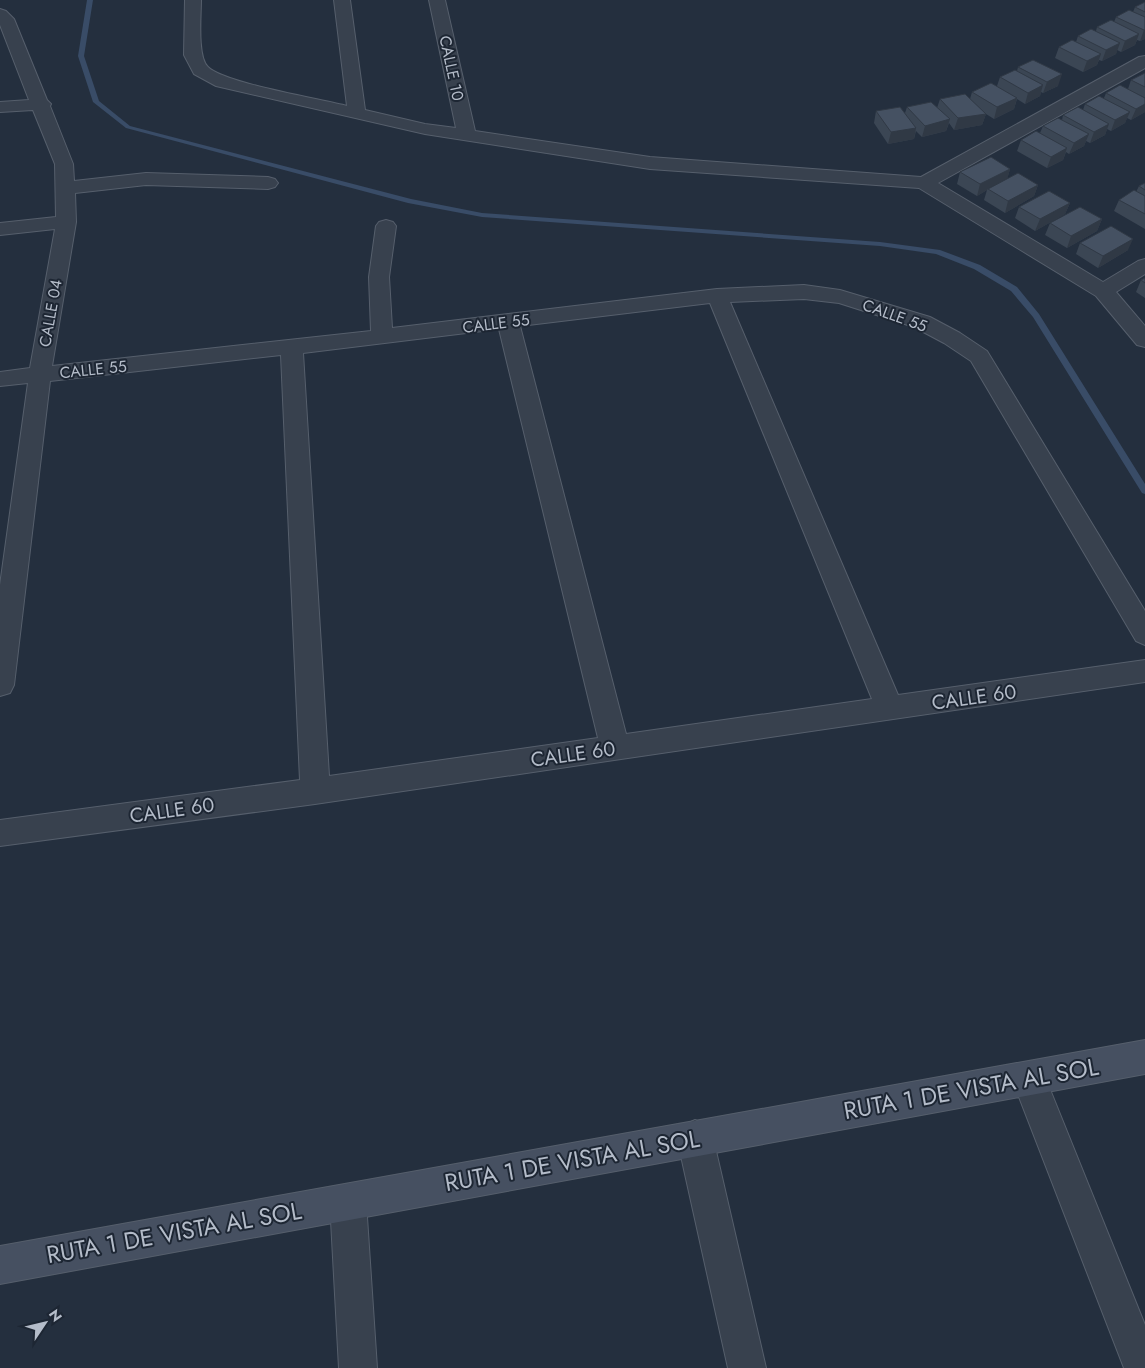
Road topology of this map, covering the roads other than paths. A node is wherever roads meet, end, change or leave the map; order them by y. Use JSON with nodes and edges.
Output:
{"nodes":[{"id":1,"x":193,"y":0,"type":"edge"},
{"id":2,"x":342,"y":0,"type":"edge"},
{"id":3,"x":437,"y":0,"type":"edge"},
{"id":4,"x":0,"y":14,"type":"edge"},
{"id":5,"x":1145,"y":60,"type":"edge"},
{"id":6,"x":42,"y":104,"type":"junction"},
{"id":7,"x":0,"y":108,"type":"edge"},
{"id":8,"x":357,"y":114,"type":"junction"},
{"id":9,"x":466,"y":136,"type":"junction"},
{"id":10,"x":268,"y":183,"type":"dead end"},
{"id":11,"x":924,"y":183,"type":"junction"},
{"id":12,"x":65,"y":188,"type":"junction"},
{"id":13,"x":66,"y":222,"type":"junction"},
{"id":14,"x":386,"y":226,"type":"dead end"},
{"id":15,"x":0,"y":229,"type":"edge"},
{"id":16,"x":1145,"y":264,"type":"edge"},
{"id":17,"x":1103,"y":291,"type":"junction"},
{"id":18,"x":717,"y":296,"type":"junction"},
{"id":19,"x":508,"y":321,"type":"junction"},
{"id":20,"x":382,"y":337,"type":"junction"},
{"id":21,"x":1145,"y":340,"type":"edge"},
{"id":22,"x":292,"y":347,"type":"junction"},
{"id":23,"x":40,"y":374,"type":"junction"},
{"id":24,"x":0,"y":379,"type":"edge"},
{"id":25,"x":7,"y":574,"type":"edge"},
{"id":26,"x":1145,"y":634,"type":"edge"},
{"id":27,"x":1145,"y":671,"type":"edge"},
{"id":28,"x":0,"y":684,"type":"edge"},
{"id":29,"x":890,"y":709,"type":"junction"},
{"id":30,"x":615,"y":748,"type":"junction"},
{"id":31,"x":314,"y":791,"type":"junction"},
{"id":32,"x":0,"y":834,"type":"edge"},
{"id":33,"x":1145,"y":1057,"type":"edge"},
{"id":34,"x":1029,"y":1079,"type":"junction"},
{"id":35,"x":695,"y":1138,"type":"junction"},
{"id":36,"x":348,"y":1202,"type":"junction"},
{"id":37,"x":0,"y":1265,"type":"edge"},
{"id":38,"x":358,"y":1368,"type":"edge"},
{"id":39,"x":747,"y":1368,"type":"edge"},
{"id":40,"x":1143,"y":1368,"type":"edge"}],
"edges":[{"from":1,"to":8,"type":"street"},
{"from":2,"to":8,"type":"street"},
{"from":3,"to":9,"type":"street","name":"CALLE 10"},
{"from":4,"to":6,"type":"street","name":"CALLE 04"},
{"from":5,"to":11,"type":"street"},
{"from":6,"to":7,"type":"street"},
{"from":6,"to":12,"type":"street","name":"CALLE 04"},
{"from":8,"to":9,"type":"street"},
{"from":9,"to":11,"type":"street"},
{"from":10,"to":12,"type":"street"},
{"from":11,"to":17,"type":"street"},
{"from":12,"to":13,"type":"street","name":"CALLE 04"},
{"from":13,"to":15,"type":"street"},
{"from":13,"to":23,"type":"street","name":"CALLE 04"},
{"from":14,"to":20,"type":"street"},
{"from":16,"to":17,"type":"street"},
{"from":17,"to":21,"type":"street"},
{"from":18,"to":19,"type":"street","name":"CALLE 55"},
{"from":18,"to":26,"type":"street","name":"CALLE 55"},
{"from":18,"to":29,"type":"street"},
{"from":19,"to":20,"type":"street","name":"CALLE 55"},
{"from":19,"to":30,"type":"street"},
{"from":20,"to":22,"type":"street","name":"CALLE 55"},
{"from":22,"to":23,"type":"street","name":"CALLE 55"},
{"from":22,"to":31,"type":"street"},
{"from":23,"to":24,"type":"street","name":"CALLE 55"},
{"from":23,"to":25,"type":"street","name":"CALLE 04"},
{"from":25,"to":28,"type":"street","name":"CALLE 04"},
{"from":27,"to":29,"type":"street","name":"CALLE 60"},
{"from":29,"to":30,"type":"street","name":"CALLE 60"},
{"from":30,"to":31,"type":"street","name":"CALLE 60"},
{"from":31,"to":32,"type":"street","name":"CALLE 60"},
{"from":33,"to":34,"type":"street","name":"RUTA 1 DE VISTA AL SOL"},
{"from":34,"to":35,"type":"street","name":"RUTA 1 DE VISTA AL SOL"},
{"from":34,"to":40,"type":"street"},
{"from":35,"to":36,"type":"street","name":"RUTA 1 DE VISTA AL SOL"},
{"from":35,"to":39,"type":"street"},
{"from":36,"to":37,"type":"street","name":"RUTA 1 DE VISTA AL SOL"},
{"from":36,"to":38,"type":"street"}]}
